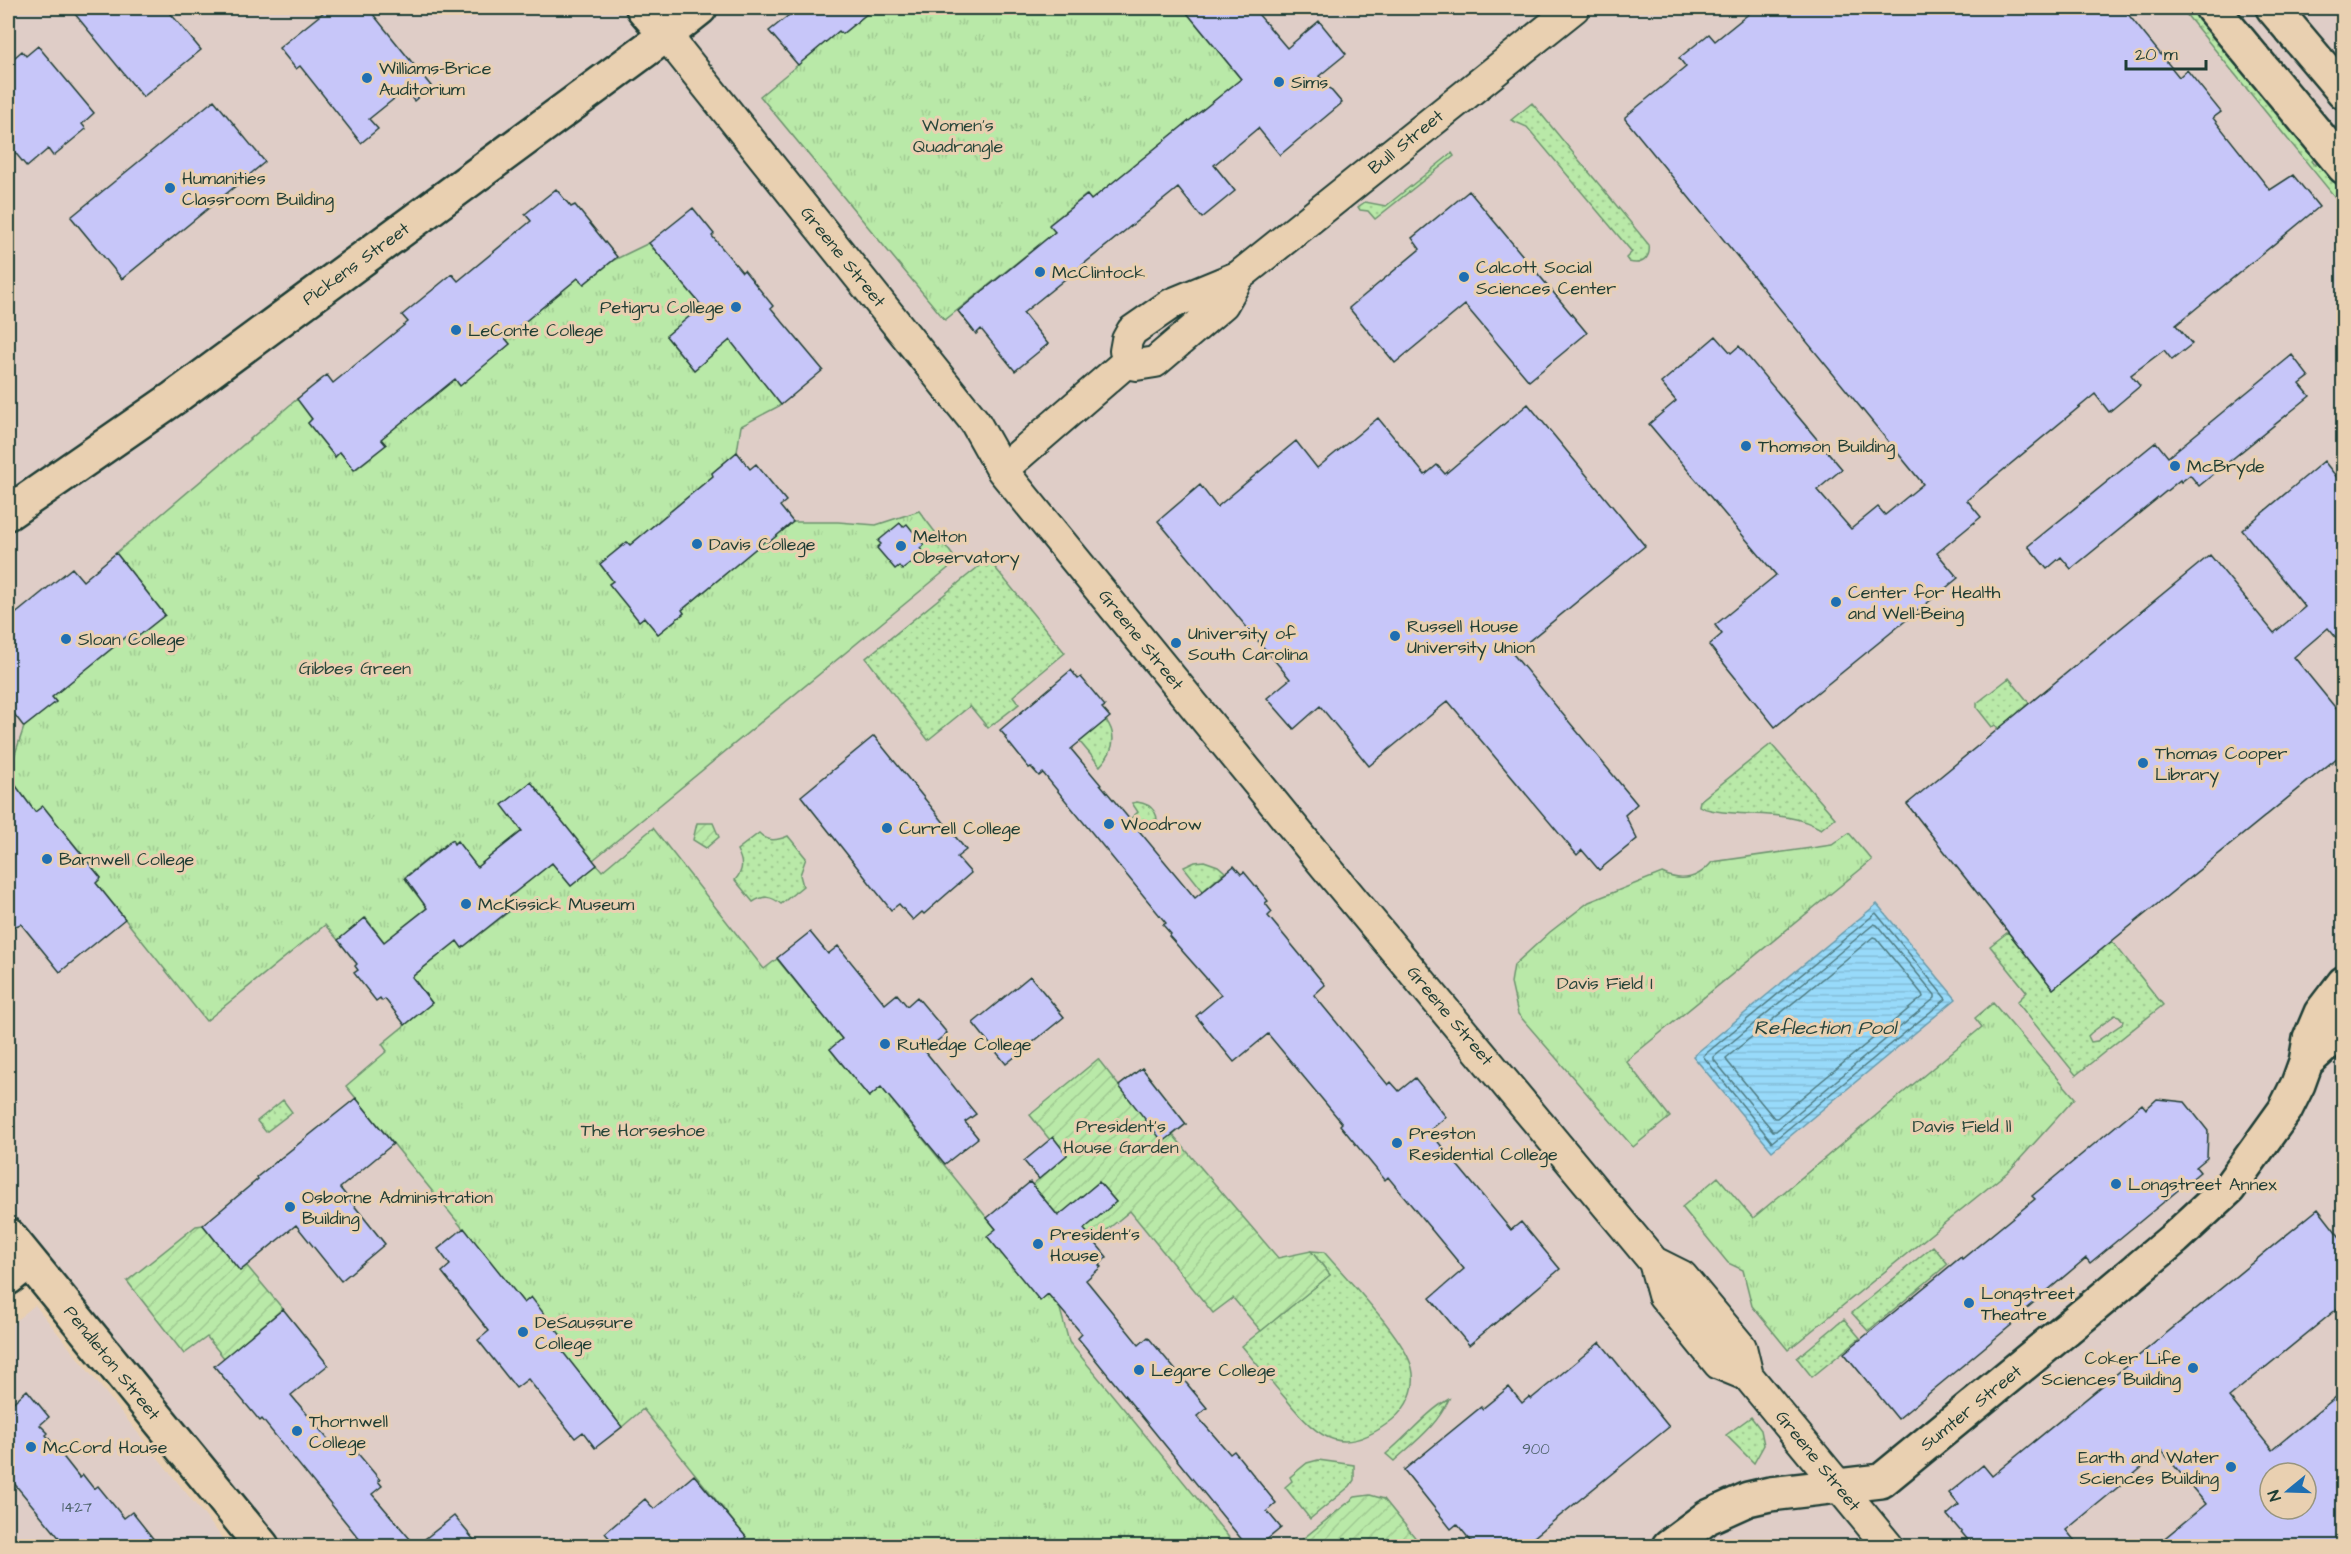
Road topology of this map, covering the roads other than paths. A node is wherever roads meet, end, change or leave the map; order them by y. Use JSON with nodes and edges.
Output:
{"nodes":[{"id":1,"x":643,"y":8,"type":"edge"},
{"id":2,"x":700,"y":8,"type":"edge"},
{"id":3,"x":1574,"y":8,"type":"edge"},
{"id":4,"x":2212,"y":8,"type":"edge"},
{"id":5,"x":2273,"y":8,"type":"edge"},
{"id":6,"x":666,"y":35,"type":"junction"},
{"id":7,"x":2343,"y":92,"type":"edge"},
{"id":8,"x":2343,"y":167,"type":"edge"},
{"id":9,"x":1002,"y":470,"type":"junction"},
{"id":10,"x":8,"y":513,"type":"edge"},
{"id":11,"x":2343,"y":983,"type":"edge"},
{"id":12,"x":2343,"y":1028,"type":"edge"},
{"id":13,"x":2306,"y":1062,"type":"junction"},
{"id":14,"x":8,"y":1235,"type":"edge"},
{"id":15,"x":18,"y":1270,"type":"edge"},
{"id":16,"x":1839,"y":1486,"type":"junction"},
{"id":17,"x":262,"y":1546,"type":"edge"},
{"id":18,"x":1669,"y":1546,"type":"edge"},
{"id":19,"x":1888,"y":1546,"type":"edge"}],
"edges":[{"from":1,"to":6,"type":"street","name":"Greene Street"},
{"from":2,"to":6,"type":"street","name":"Pickens Street"},
{"from":3,"to":9,"type":"street","name":"Bull Street"},
{"from":4,"to":8,"type":"street"},
{"from":5,"to":7,"type":"street"},
{"from":6,"to":9,"type":"street","name":"Greene Street"},
{"from":6,"to":10,"type":"street","name":"Pickens Street"},
{"from":9,"to":16,"type":"street","name":"Greene Street"},
{"from":11,"to":13,"type":"street","name":"Sumter Street"},
{"from":12,"to":13,"type":"street","name":"Sumter Street"},
{"from":13,"to":16,"type":"street","name":"Sumter Street"},
{"from":14,"to":15,"type":"street","name":"Pendleton Street"},
{"from":15,"to":17,"type":"street","name":"Pendleton Street"},
{"from":16,"to":18,"type":"street","name":"Sumter Street"},
{"from":16,"to":19,"type":"street","name":"Greene Street"}]}
